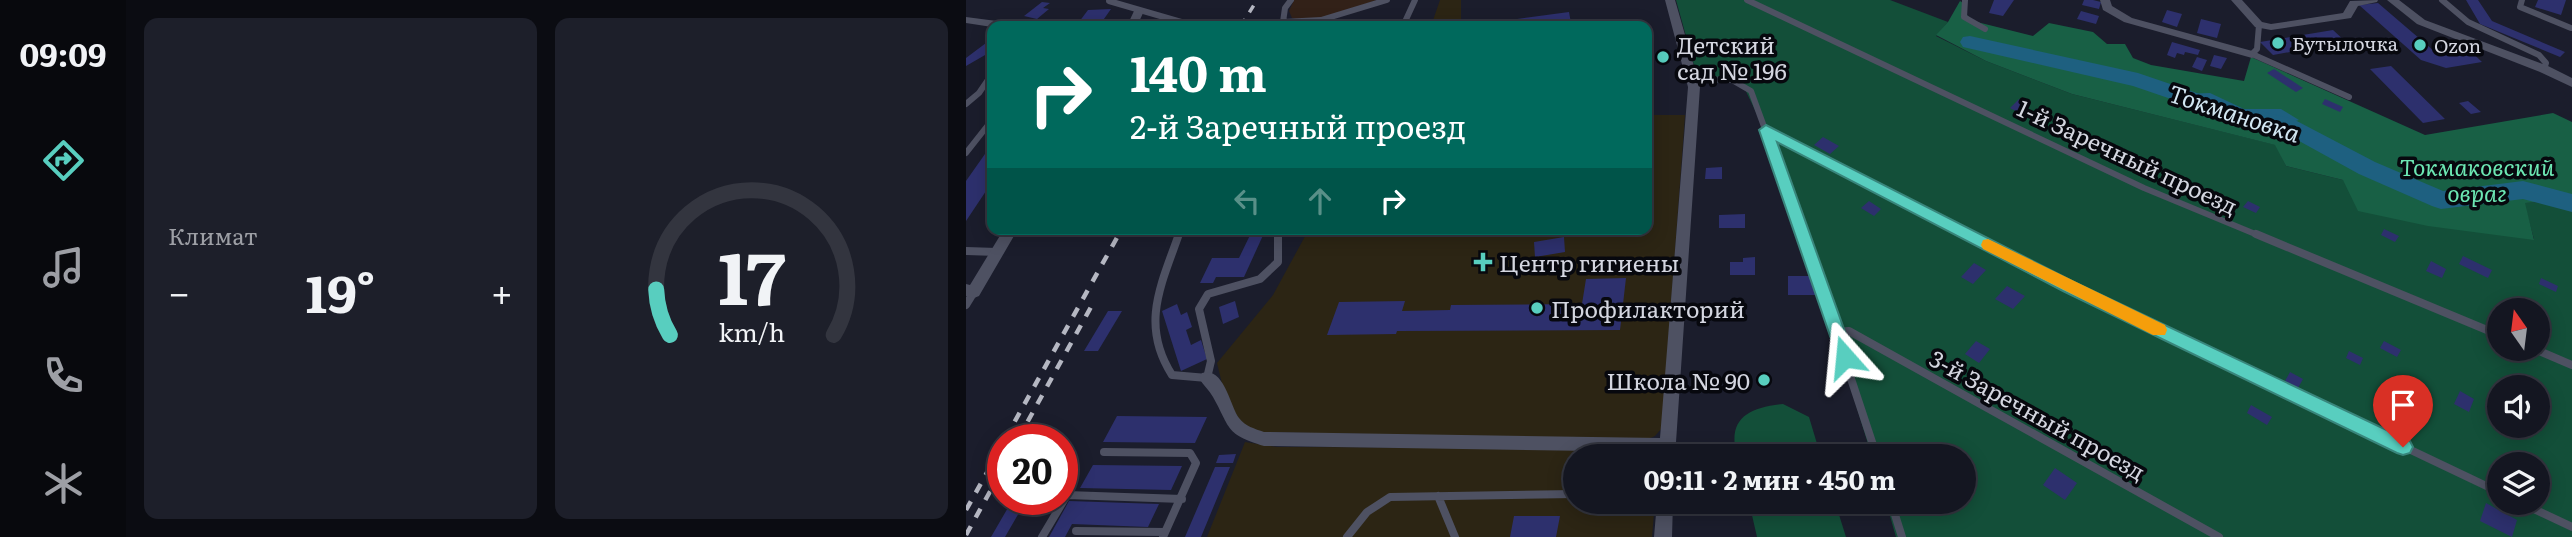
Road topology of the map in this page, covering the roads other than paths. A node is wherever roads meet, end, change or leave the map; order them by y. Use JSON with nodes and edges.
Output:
{"nodes":[{"id":1,"x":1291,"y":0,"type":"edge"},
{"id":2,"x":1387,"y":0,"type":"edge"},
{"id":3,"x":1415,"y":0,"type":"edge"},
{"id":4,"x":1670,"y":0,"type":"edge"},
{"id":5,"x":1747,"y":0,"type":"edge"},
{"id":6,"x":1965,"y":0,"type":"edge"},
{"id":7,"x":2105,"y":0,"type":"edge"},
{"id":8,"x":2236,"y":0,"type":"edge"},
{"id":9,"x":2373,"y":0,"type":"edge"},
{"id":10,"x":2392,"y":0,"type":"edge"},
{"id":11,"x":2442,"y":0,"type":"edge"},
{"id":12,"x":2522,"y":0,"type":"edge"},
{"id":13,"x":1109,"y":1,"type":"edge"},
{"id":14,"x":1139,"y":11,"type":"junction"},
{"id":15,"x":966,"y":20,"type":"edge"},
{"id":16,"x":1134,"y":21,"type":"edge"},
{"id":17,"x":1176,"y":21,"type":"edge"},
{"id":18,"x":1283,"y":21,"type":"edge"},
{"id":19,"x":1311,"y":21,"type":"edge"},
{"id":20,"x":1405,"y":21,"type":"edge"},
{"id":21,"x":987,"y":23,"type":"edge"},
{"id":22,"x":2259,"y":25,"type":"junction"},
{"id":23,"x":2572,"y":27,"type":"edge"},
{"id":24,"x":1985,"y":29,"type":"dead end"},
{"id":25,"x":2252,"y":54,"type":"junction"},
{"id":26,"x":2544,"y":69,"type":"junction"},
{"id":27,"x":1693,"y":79,"type":"junction"},
{"id":28,"x":987,"y":81,"type":"edge"},
{"id":29,"x":2572,"y":83,"type":"edge"},
{"id":30,"x":2349,"y":97,"type":"dead end"},
{"id":31,"x":966,"y":104,"type":"edge"},
{"id":32,"x":987,"y":126,"type":"edge"},
{"id":33,"x":1766,"y":130,"type":"junction"},
{"id":34,"x":966,"y":153,"type":"edge"},
{"id":35,"x":1007,"y":235,"type":"edge"},
{"id":36,"x":1179,"y":235,"type":"edge"},
{"id":37,"x":1278,"y":235,"type":"edge"},
{"id":38,"x":966,"y":251,"type":"edge"},
{"id":39,"x":997,"y":251,"type":"junction"},
{"id":40,"x":969,"y":296,"type":"edge"},
{"id":41,"x":2487,"y":330,"type":"edge"},
{"id":42,"x":1838,"y":332,"type":"junction"},
{"id":43,"x":2550,"y":356,"type":"edge"},
{"id":44,"x":2572,"y":365,"type":"edge"},
{"id":45,"x":1207,"y":378,"type":"junction"},
{"id":46,"x":1668,"y":444,"type":"edge"},
{"id":47,"x":1873,"y":444,"type":"edge"},
{"id":48,"x":1563,"y":448,"type":"edge"},
{"id":49,"x":1104,"y":452,"type":"dead end"},
{"id":50,"x":2487,"y":486,"type":"edge"},
{"id":51,"x":1563,"y":494,"type":"edge"},
{"id":52,"x":1438,"y":496,"type":"junction"},
{"id":53,"x":1182,"y":499,"type":"junction"},
{"id":54,"x":1664,"y":514,"type":"edge"},
{"id":55,"x":1895,"y":514,"type":"edge"},
{"id":56,"x":2547,"y":515,"type":"edge"},
{"id":57,"x":2572,"y":527,"type":"edge"},
{"id":58,"x":1076,"y":531,"type":"dead end"},
{"id":59,"x":1164,"y":535,"type":"edge"},
{"id":60,"x":1042,"y":537,"type":"edge"},
{"id":61,"x":1347,"y":537,"type":"edge"},
{"id":62,"x":1455,"y":537,"type":"edge"},
{"id":63,"x":1662,"y":537,"type":"edge"},
{"id":64,"x":1902,"y":537,"type":"edge"},
{"id":65,"x":2219,"y":537,"type":"edge"}],
"edges":[{"from":1,"to":18,"type":"lane"},
{"from":2,"to":19,"type":"lane"},
{"from":3,"to":20,"type":"lane"},
{"from":4,"to":27,"type":"street"},
{"from":5,"to":41,"type":"lane","name":"1-й Заречный проезд"},
{"from":6,"to":24,"type":"lane"},
{"from":7,"to":25,"type":"street"},
{"from":8,"to":22,"type":"street"},
{"from":9,"to":22,"type":"street"},
{"from":10,"to":26,"type":"street"},
{"from":11,"to":26,"type":"lane"},
{"from":12,"to":23,"type":"lane"},
{"from":13,"to":14,"type":"lane"},
{"from":14,"to":16,"type":"street"},
{"from":14,"to":17,"type":"lane"},
{"from":15,"to":21,"type":"street"},
{"from":22,"to":25,"type":"lane"},
{"from":25,"to":30,"type":"lane"},
{"from":26,"to":29,"type":"street"},
{"from":27,"to":33,"type":"lane"},
{"from":27,"to":46,"type":"street"},
{"from":28,"to":31,"type":"lane"},
{"from":32,"to":34,"type":"lane"},
{"from":33,"to":42,"type":"lane"},
{"from":33,"to":50,"type":"lane"},
{"from":35,"to":39,"type":"street"},
{"from":36,"to":45,"type":"lane"},
{"from":37,"to":45,"type":"lane"},
{"from":38,"to":39,"type":"lane"},
{"from":39,"to":40,"type":"street"},
{"from":42,"to":47,"type":"lane"},
{"from":42,"to":65,"type":"lane","name":"3-й Заречный проезд"},
{"from":43,"to":44,"type":"lane"},
{"from":45,"to":48,"type":"street"},
{"from":49,"to":53,"type":"lane"},
{"from":51,"to":52,"type":"lane"},
{"from":52,"to":61,"type":"lane"},
{"from":52,"to":62,"type":"lane"},
{"from":53,"to":59,"type":"lane"},
{"from":53,"to":60,"type":"lane"},
{"from":54,"to":63,"type":"street"},
{"from":55,"to":64,"type":"lane"},
{"from":56,"to":57,"type":"lane"},
{"from":58,"to":59,"type":"lane"}]}
